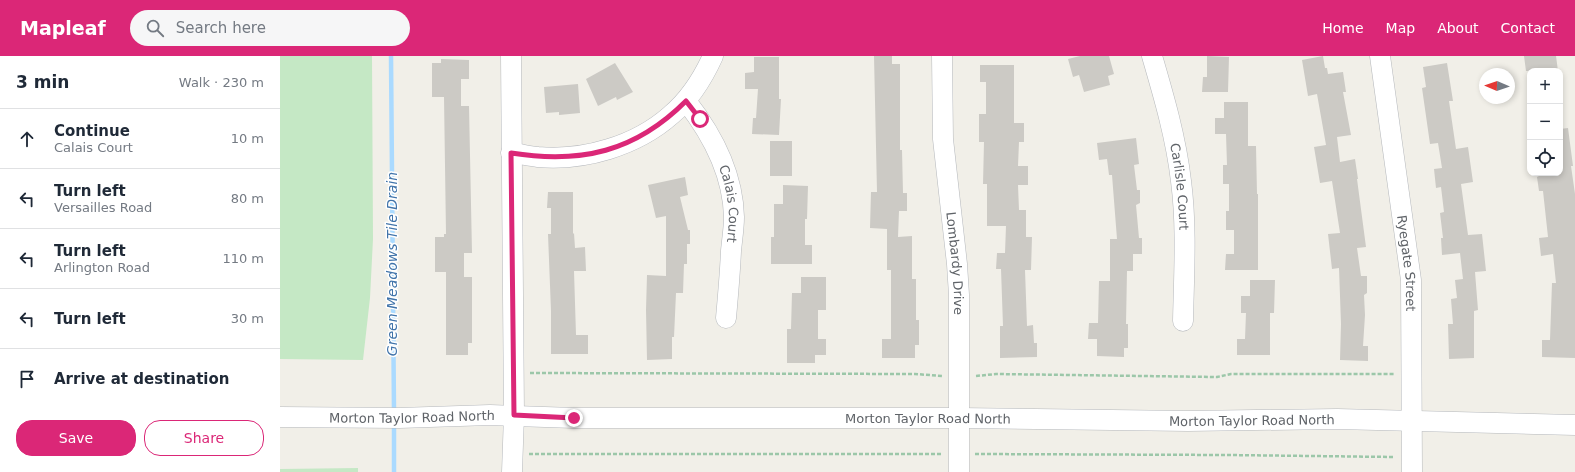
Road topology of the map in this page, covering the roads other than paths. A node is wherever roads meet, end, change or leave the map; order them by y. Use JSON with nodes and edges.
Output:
{"nodes":[{"id":1,"x":511,"y":56,"type":"edge"},
{"id":2,"x":713,"y":56,"type":"edge"},
{"id":3,"x":942,"y":56,"type":"edge"},
{"id":4,"x":1152,"y":56,"type":"edge"},
{"id":5,"x":1380,"y":56,"type":"edge"},
{"id":6,"x":686,"y":101,"type":"junction"},
{"id":7,"x":511,"y":153,"type":"junction"},
{"id":8,"x":726,"y":318,"type":"dead end"},
{"id":9,"x":1183,"y":321,"type":"dead end"},
{"id":10,"x":514,"y":415,"type":"junction"},
{"id":11,"x":280,"y":417,"type":"edge"},
{"id":12,"x":959,"y":418,"type":"junction"},
{"id":13,"x":1412,"y":420,"type":"junction"},
{"id":14,"x":1575,"y":425,"type":"edge"},
{"id":15,"x":512,"y":463,"type":"edge"},
{"id":16,"x":1412,"y":465,"type":"edge"},
{"id":17,"x":959,"y":472,"type":"edge"}],
"edges":[{"from":1,"to":7,"type":"street"},
{"from":2,"to":6,"type":"street"},
{"from":3,"to":12,"type":"street","name":"Lombardy Drive"},
{"from":4,"to":9,"type":"street","name":"Carlisle Court"},
{"from":5,"to":13,"type":"street","name":"Ryegate Street"},
{"from":6,"to":7,"type":"street"},
{"from":6,"to":8,"type":"street","name":"Calais Court"},
{"from":7,"to":10,"type":"street"},
{"from":10,"to":11,"type":"street","name":"Morton Taylor Road North"},
{"from":10,"to":12,"type":"street","name":"Morton Taylor Road North"},
{"from":10,"to":15,"type":"street"},
{"from":12,"to":13,"type":"street","name":"Morton Taylor Road North"},
{"from":12,"to":17,"type":"street","name":"Lombardy Drive"},
{"from":13,"to":14,"type":"street","name":"Morton Taylor Road North"},
{"from":13,"to":16,"type":"street","name":"Ryegate Street"}]}
